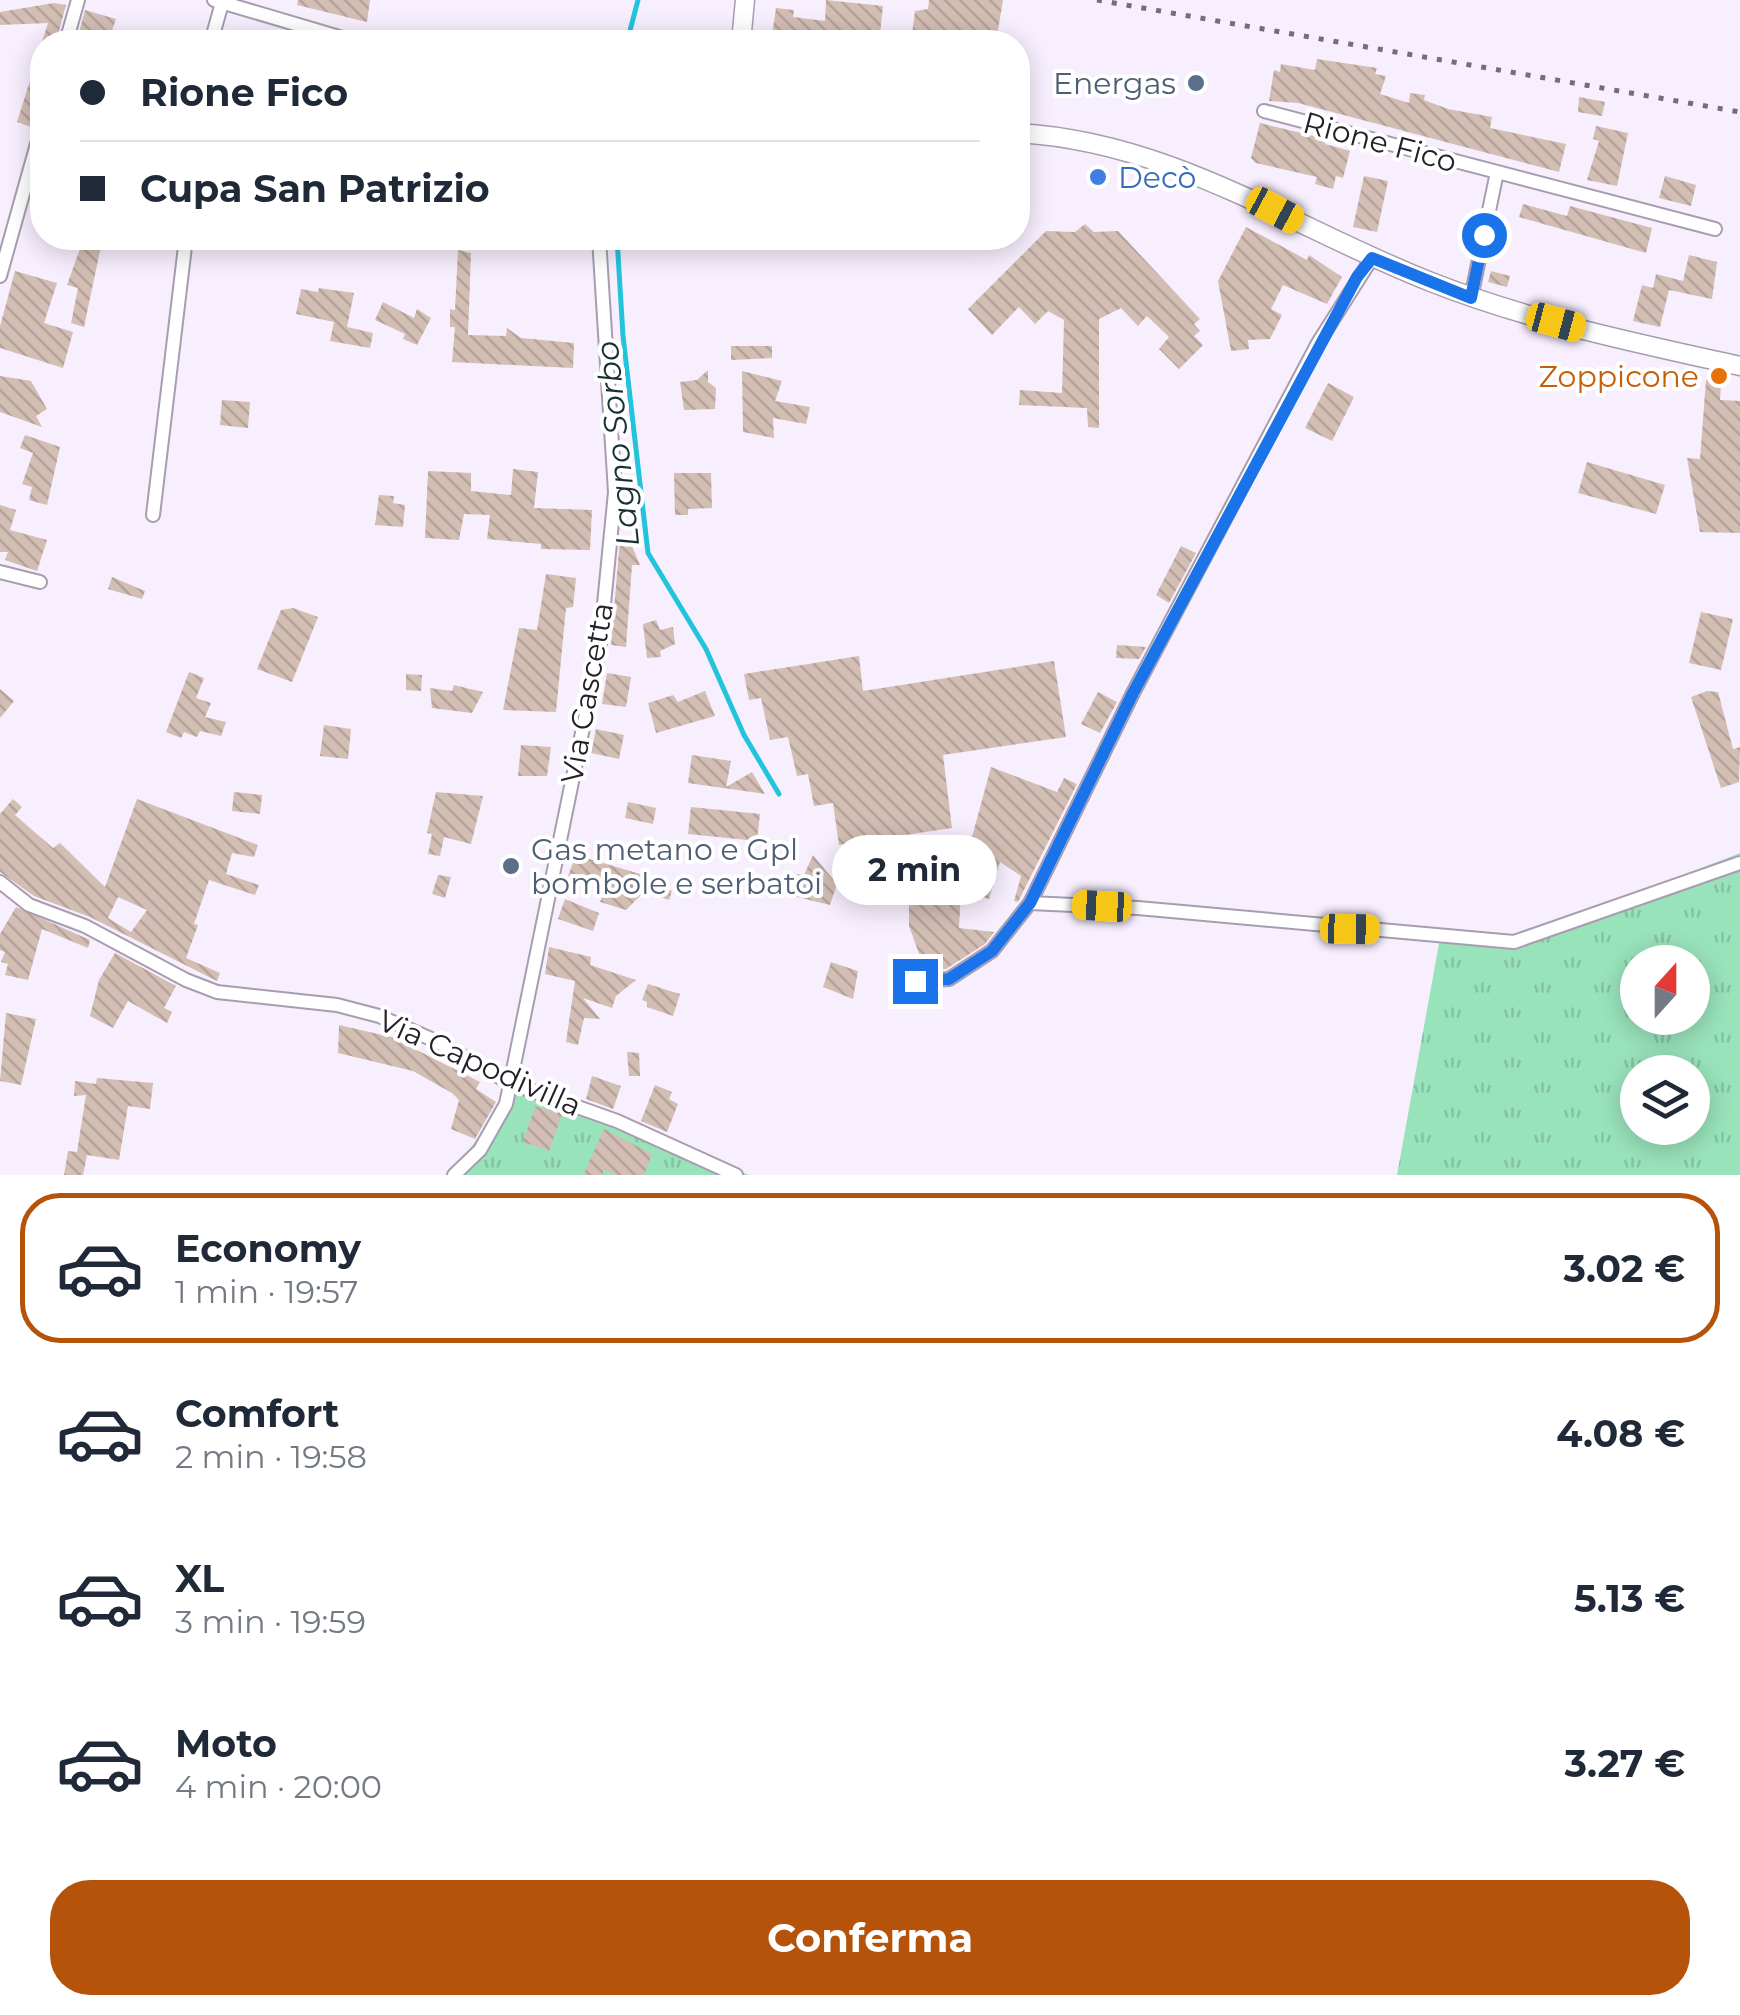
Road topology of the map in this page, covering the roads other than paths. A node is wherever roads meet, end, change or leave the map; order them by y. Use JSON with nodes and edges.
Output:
{"nodes":[{"id":1,"x":78,"y":0,"type":"edge"},
{"id":2,"x":745,"y":0,"type":"edge"},
{"id":3,"x":218,"y":1,"type":"edge"},
{"id":4,"x":69,"y":30,"type":"edge"},
{"id":5,"x":213,"y":30,"type":"edge"},
{"id":6,"x":316,"y":30,"type":"edge"},
{"id":7,"x":742,"y":30,"type":"edge"},
{"id":8,"x":1264,"y":111,"type":"dead end"},
{"id":9,"x":1030,"y":135,"type":"edge"},
{"id":10,"x":30,"y":169,"type":"edge"},
{"id":11,"x":1497,"y":172,"type":"junction"},
{"id":12,"x":1715,"y":229,"type":"dead end"},
{"id":13,"x":185,"y":250,"type":"edge"},
{"id":14,"x":600,"y":250,"type":"edge"},
{"id":15,"x":1372,"y":258,"type":"junction"},
{"id":16,"x":0,"y":276,"type":"edge"},
{"id":17,"x":1471,"y":298,"type":"junction"},
{"id":18,"x":1740,"y":366,"type":"edge"},
{"id":19,"x":153,"y":516,"type":"dead end"},
{"id":20,"x":0,"y":572,"type":"edge"},
{"id":21,"x":40,"y":582,"type":"dead end"},
{"id":22,"x":1740,"y":862,"type":"edge"},
{"id":23,"x":0,"y":882,"type":"edge"},
{"id":24,"x":1030,"y":903,"type":"junction"},
{"id":25,"x":915,"y":981,"type":"dead end"},
{"id":26,"x":510,"y":1083,"type":"junction"},
{"id":27,"x":454,"y":1175,"type":"edge"},
{"id":28,"x":736,"y":1175,"type":"edge"}],
"edges":[{"from":1,"to":4,"type":"street"},
{"from":2,"to":7,"type":"main road"},
{"from":3,"to":5,"type":"street"},
{"from":3,"to":6,"type":"street"},
{"from":8,"to":11,"type":"street","name":"Rione Fico"},
{"from":9,"to":15,"type":"main road"},
{"from":10,"to":16,"type":"street"},
{"from":11,"to":12,"type":"street","name":"Rione Fico"},
{"from":11,"to":17,"type":"street","name":"Rione Fico"},
{"from":13,"to":19,"type":"street"},
{"from":14,"to":26,"type":"street","name":"Via Cascetta"},
{"from":15,"to":17,"type":"main road"},
{"from":15,"to":24,"type":"street"},
{"from":17,"to":18,"type":"main road"},
{"from":20,"to":21,"type":"street"},
{"from":22,"to":24,"type":"street"},
{"from":23,"to":26,"type":"street","name":"Via Capodivilla"},
{"from":24,"to":25,"type":"street"},
{"from":26,"to":27,"type":"street","name":"Via Cascetta"},
{"from":26,"to":28,"type":"street","name":"Via Capodivilla"}]}
